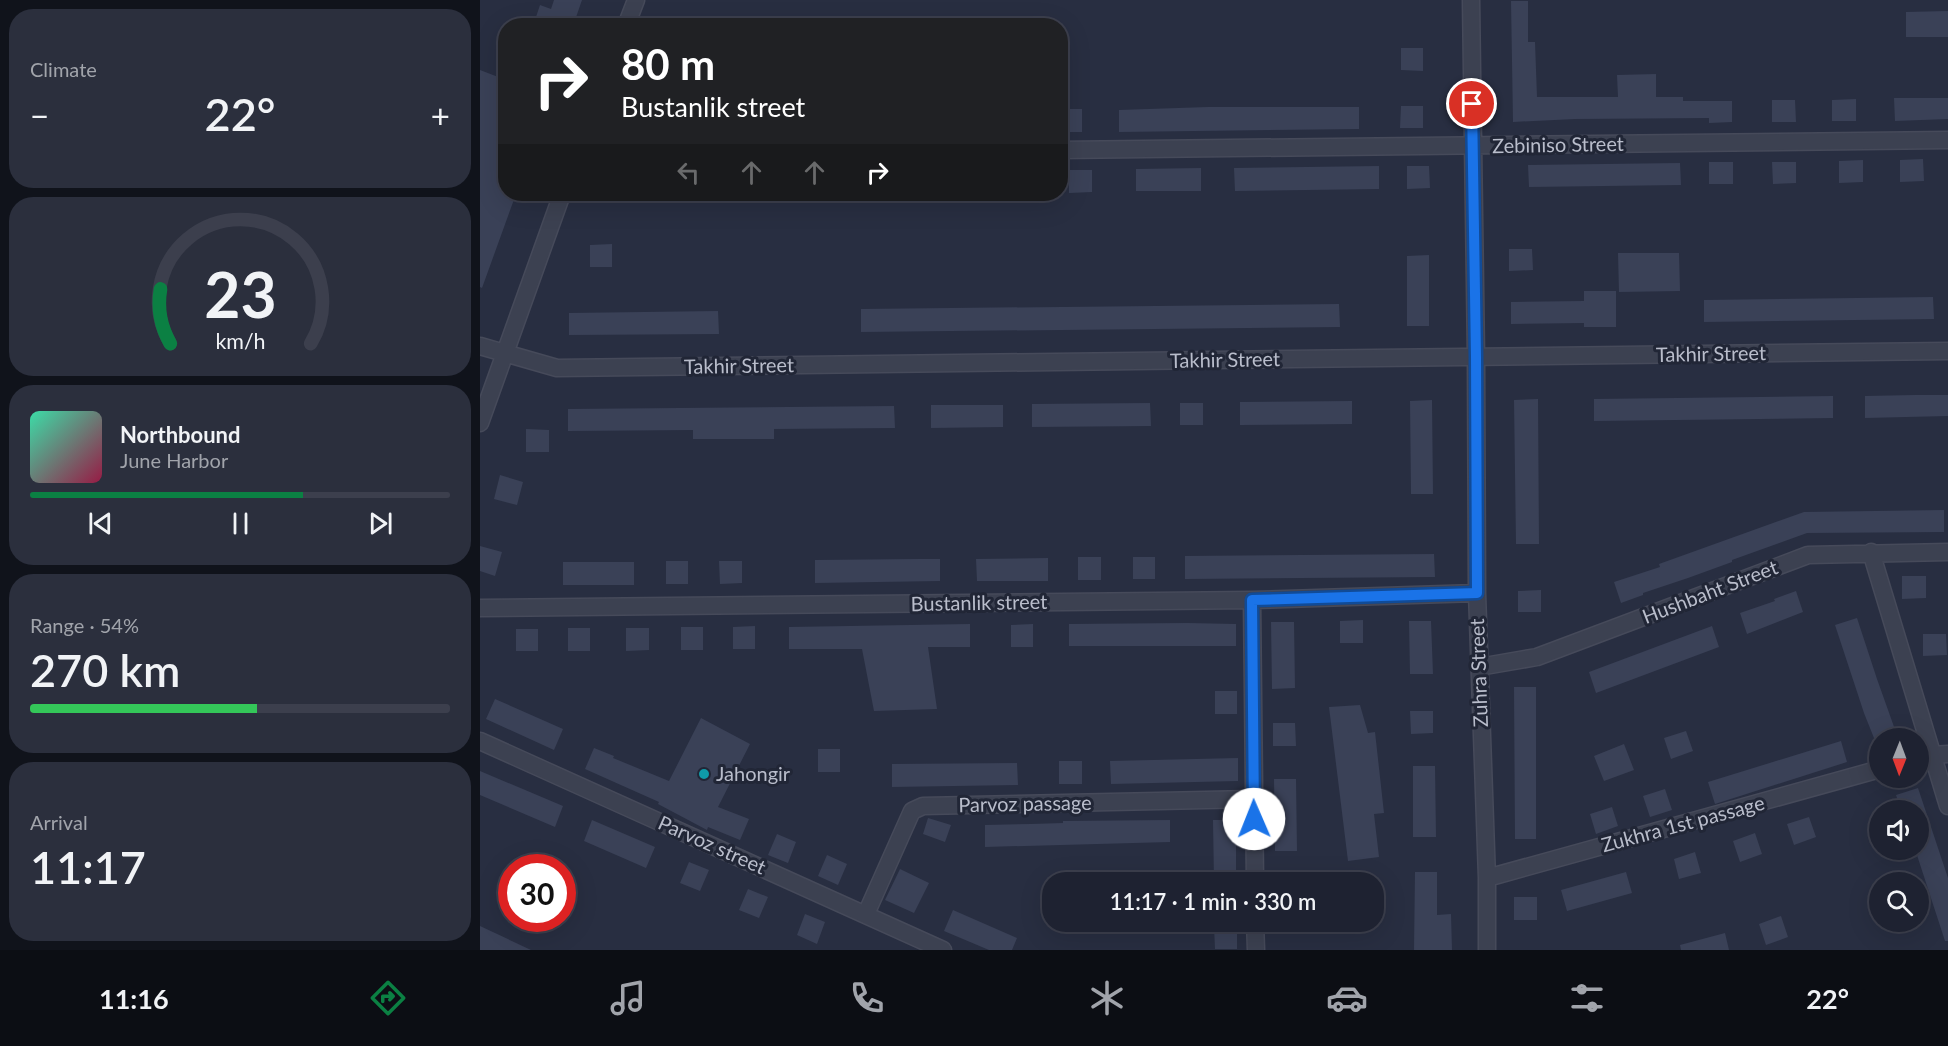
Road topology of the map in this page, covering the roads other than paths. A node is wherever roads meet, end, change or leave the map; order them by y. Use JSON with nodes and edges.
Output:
{"nodes":[{"id":1,"x":636,"y":0,"type":"edge"},
{"id":2,"x":1471,"y":0,"type":"edge"},
{"id":3,"x":629,"y":18,"type":"edge"},
{"id":4,"x":1948,"y":140,"type":"edge"},
{"id":5,"x":1473,"y":146,"type":"junction"},
{"id":6,"x":1068,"y":150,"type":"edge"},
{"id":7,"x":559,"y":201,"type":"edge"},
{"id":8,"x":480,"y":346,"type":"edge"},
{"id":9,"x":1948,"y":351,"type":"edge"},
{"id":10,"x":504,"y":354,"type":"junction"},
{"id":11,"x":1476,"y":357,"type":"junction"},
{"id":12,"x":480,"y":423,"type":"edge"},
{"id":13,"x":1871,"y":552,"type":"junction"},
{"id":14,"x":1948,"y":552,"type":"edge"},
{"id":15,"x":1477,"y":593,"type":"junction"},
{"id":16,"x":1252,"y":600,"type":"junction"},
{"id":17,"x":480,"y":608,"type":"edge"},
{"id":18,"x":1479,"y":667,"type":"junction"},
{"id":19,"x":480,"y":741,"type":"edge"},
{"id":20,"x":1933,"y":756,"type":"edge"},
{"id":21,"x":1869,"y":772,"type":"edge"},
{"id":22,"x":1253,"y":799,"type":"junction"},
{"id":23,"x":1948,"y":806,"type":"edge"},
{"id":24,"x":1255,"y":872,"type":"edge"},
{"id":25,"x":1487,"y":878,"type":"junction"},
{"id":26,"x":866,"y":914,"type":"junction"},
{"id":27,"x":1255,"y":932,"type":"edge"},
{"id":28,"x":943,"y":950,"type":"edge"},
{"id":29,"x":1256,"y":950,"type":"edge"},
{"id":30,"x":1487,"y":950,"type":"edge"}],
"edges":[{"from":1,"to":3,"type":"street"},
{"from":2,"to":5,"type":"street","name":"Zuhra Street"},
{"from":4,"to":5,"type":"street","name":"Zebiniso Street"},
{"from":5,"to":6,"type":"street","name":"Zebiniso Street"},
{"from":5,"to":11,"type":"street","name":"Zuhra Street"},
{"from":7,"to":10,"type":"street"},
{"from":8,"to":10,"type":"street","name":"Takhir Street"},
{"from":9,"to":11,"type":"street","name":"Takhir Street"},
{"from":10,"to":11,"type":"street","name":"Takhir Street"},
{"from":10,"to":12,"type":"street"},
{"from":11,"to":15,"type":"street","name":"Zuhra Street"},
{"from":13,"to":14,"type":"street","name":"Hushbaht Street"},
{"from":13,"to":18,"type":"street","name":"Hushbaht Street"},
{"from":13,"to":20,"type":"street"},
{"from":15,"to":16,"type":"street","name":"Bustanlik street"},
{"from":15,"to":18,"type":"street","name":"Zuhra Street"},
{"from":16,"to":17,"type":"street","name":"Bustanlik street"},
{"from":16,"to":22,"type":"street"},
{"from":18,"to":25,"type":"street","name":"Zuhra Street"},
{"from":19,"to":26,"type":"street","name":"Parvoz street"},
{"from":20,"to":23,"type":"street"},
{"from":21,"to":25,"type":"street","name":"Zukhra 1st passage"},
{"from":22,"to":24,"type":"street"},
{"from":22,"to":26,"type":"street","name":"Parvoz passage"},
{"from":25,"to":30,"type":"street","name":"Zuhra Street"},
{"from":26,"to":28,"type":"street","name":"Parvoz street"},
{"from":27,"to":29,"type":"street"}]}
